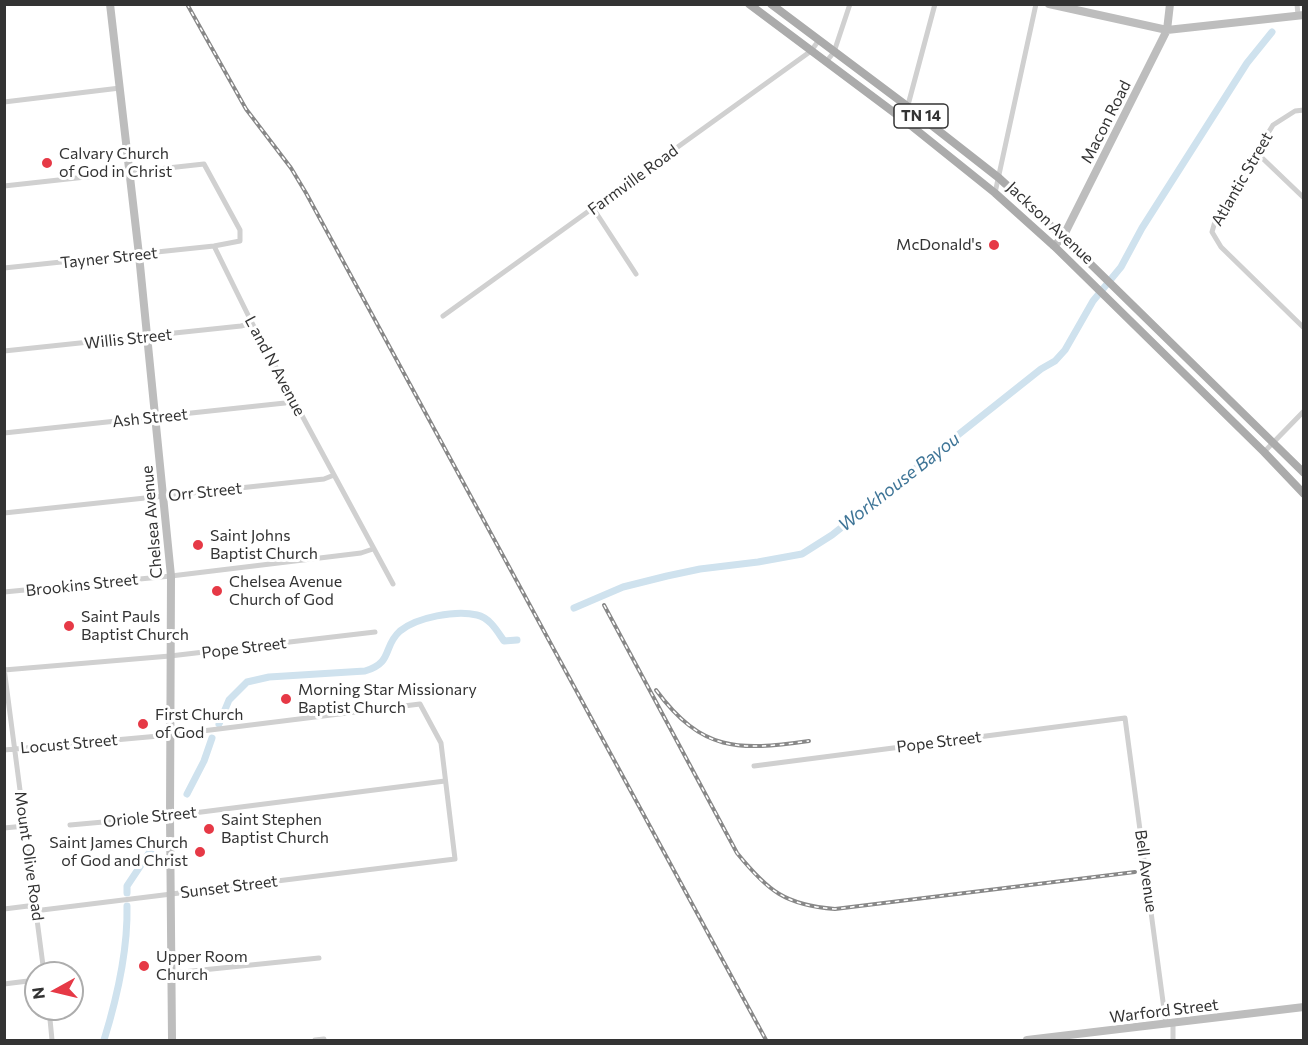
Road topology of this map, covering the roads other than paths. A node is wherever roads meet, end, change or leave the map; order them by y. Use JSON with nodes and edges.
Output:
{"nodes":[{"id":1,"x":110,"y":4,"type":"edge"},
{"id":2,"x":749,"y":4,"type":"edge"},
{"id":3,"x":770,"y":4,"type":"edge"},
{"id":4,"x":850,"y":4,"type":"edge"},
{"id":5,"x":936,"y":4,"type":"edge"},
{"id":6,"x":1036,"y":4,"type":"edge"},
{"id":7,"x":1049,"y":4,"type":"edge"},
{"id":8,"x":1170,"y":4,"type":"edge"},
{"id":9,"x":1296,"y":4,"type":"edge"},
{"id":10,"x":1301,"y":15,"type":"edge"},
{"id":11,"x":765,"y":16,"type":"junction"},
{"id":12,"x":1167,"y":30,"type":"junction"},
{"id":13,"x":819,"y":40,"type":"junction"},
{"id":14,"x":811,"y":51,"type":"junction"},
{"id":15,"x":834,"y":52,"type":"junction"},
{"id":16,"x":826,"y":62,"type":"junction"},
{"id":17,"x":120,"y":88,"type":"junction"},
{"id":18,"x":4,"y":102,"type":"edge"},
{"id":19,"x":907,"y":106,"type":"junction"},
{"id":20,"x":1304,"y":110,"type":"edge"},
{"id":21,"x":904,"y":120,"type":"junction"},
{"id":22,"x":1257,"y":153,"type":"junction"},
{"id":23,"x":129,"y":173,"type":"junction"},
{"id":24,"x":999,"y":178,"type":"junction"},
{"id":25,"x":4,"y":186,"type":"edge"},
{"id":26,"x":995,"y":193,"type":"junction"},
{"id":27,"x":1304,"y":198,"type":"edge"},
{"id":28,"x":593,"y":208,"type":"junction"},
{"id":29,"x":1063,"y":237,"type":"junction"},
{"id":30,"x":214,"y":246,"type":"junction"},
{"id":31,"x":1054,"y":246,"type":"junction"},
{"id":32,"x":139,"y":255,"type":"junction"},
{"id":33,"x":4,"y":268,"type":"edge"},
{"id":34,"x":636,"y":274,"type":"dead end"},
{"id":35,"x":443,"y":316,"type":"dead end"},
{"id":36,"x":252,"y":323,"type":"junction"},
{"id":37,"x":1304,"y":328,"type":"edge"},
{"id":38,"x":147,"y":337,"type":"junction"},
{"id":39,"x":4,"y":351,"type":"edge"},
{"id":40,"x":294,"y":399,"type":"junction"},
{"id":41,"x":1304,"y":411,"type":"edge"},
{"id":42,"x":155,"y":418,"type":"junction"},
{"id":43,"x":4,"y":433,"type":"edge"},
{"id":44,"x":1273,"y":442,"type":"junction"},
{"id":45,"x":1264,"y":452,"type":"junction"},
{"id":46,"x":1304,"y":473,"type":"edge"},
{"id":47,"x":334,"y":475,"type":"junction"},
{"id":48,"x":1304,"y":494,"type":"edge"},
{"id":49,"x":164,"y":497,"type":"junction"},
{"id":50,"x":4,"y":513,"type":"edge"},
{"id":51,"x":373,"y":549,"type":"junction"},
{"id":52,"x":171,"y":576,"type":"junction"},
{"id":53,"x":393,"y":584,"type":"dead end"},
{"id":54,"x":4,"y":592,"type":"edge"},
{"id":55,"x":375,"y":632,"type":"dead end"},
{"id":56,"x":170,"y":656,"type":"junction"},
{"id":57,"x":5,"y":669,"type":"edge"},
{"id":58,"x":1125,"y":718,"type":"joint"},
{"id":59,"x":170,"y":735,"type":"junction"},
{"id":60,"x":15,"y":749,"type":"junction"},
{"id":61,"x":4,"y":750,"type":"edge"},
{"id":62,"x":754,"y":766,"type":"dead end"},
{"id":63,"x":445,"y":781,"type":"junction"},
{"id":64,"x":170,"y":816,"type":"junction"},
{"id":65,"x":70,"y":825,"type":"dead end"},
{"id":66,"x":25,"y":826,"type":"junction"},
{"id":67,"x":4,"y":828,"type":"edge"},
{"id":68,"x":170,"y":894,"type":"junction"},
{"id":69,"x":36,"y":908,"type":"junction"},
{"id":70,"x":4,"y":909,"type":"edge"},
{"id":71,"x":319,"y":958,"type":"dead end"},
{"id":72,"x":43,"y":961,"type":"edge"},
{"id":73,"x":172,"y":974,"type":"junction"},
{"id":74,"x":24,"y":982,"type":"edge"},
{"id":75,"x":4,"y":984,"type":"edge"},
{"id":76,"x":1304,"y":1007,"type":"edge"},
{"id":77,"x":50,"y":1021,"type":"edge"},
{"id":78,"x":1170,"y":1024,"type":"junction"},
{"id":79,"x":324,"y":1040,"type":"edge"},
{"id":80,"x":52,"y":1041,"type":"edge"},
{"id":81,"x":172,"y":1041,"type":"edge"},
{"id":82,"x":315,"y":1041,"type":"edge"},
{"id":83,"x":1027,"y":1041,"type":"edge"},
{"id":84,"x":1173,"y":1041,"type":"edge"}],
"edges":[{"from":1,"to":17,"type":"main road","name":"Chelsea Avenue"},
{"from":2,"to":11,"type":"main road","name":"Jackson Avenue","number":"TN 14"},
{"from":3,"to":11,"type":"street"},
{"from":3,"to":13,"type":"main road","name":"Jackson Avenue","number":"TN 14"},
{"from":4,"to":15,"type":"street"},
{"from":5,"to":19,"type":"street"},
{"from":6,"to":24,"type":"street"},
{"from":7,"to":12,"type":"main road"},
{"from":8,"to":12,"type":"main road","name":"Macon Road"},
{"from":9,"to":10,"type":"street"},
{"from":10,"to":12,"type":"main road"},
{"from":11,"to":14,"type":"main road","name":"Jackson Avenue","number":"TN 14"},
{"from":12,"to":29,"type":"main road","name":"Macon Road"},
{"from":13,"to":14,"type":"street","name":"Farmville Road"},
{"from":13,"to":15,"type":"main road","name":"Jackson Avenue","number":"TN 14"},
{"from":14,"to":16,"type":"main road","name":"Jackson Avenue","number":"TN 14"},
{"from":14,"to":28,"type":"street","name":"Farmville Road"},
{"from":15,"to":16,"type":"street"},
{"from":15,"to":19,"type":"main road","name":"Jackson Avenue","number":"TN 14"},
{"from":16,"to":21,"type":"main road","name":"Jackson Avenue","number":"TN 14"},
{"from":17,"to":18,"type":"street"},
{"from":17,"to":23,"type":"main road","name":"Chelsea Avenue"},
{"from":19,"to":21,"type":"street"},
{"from":19,"to":24,"type":"main road","name":"Jackson Avenue","number":"TN 14"},
{"from":20,"to":22,"type":"street","name":"Atlantic Street"},
{"from":21,"to":26,"type":"main road","name":"Jackson Avenue","number":"TN 14"},
{"from":22,"to":27,"type":"street"},
{"from":22,"to":37,"type":"street","name":"Atlantic Street"},
{"from":23,"to":25,"type":"street"},
{"from":23,"to":30,"type":"street"},
{"from":23,"to":32,"type":"main road","name":"Chelsea Avenue"},
{"from":24,"to":26,"type":"street"},
{"from":24,"to":29,"type":"main road","name":"Jackson Avenue","number":"TN 14"},
{"from":26,"to":31,"type":"main road","name":"Jackson Avenue","number":"TN 14"},
{"from":28,"to":34,"type":"street"},
{"from":28,"to":35,"type":"street","name":"Farmville Road"},
{"from":29,"to":31,"type":"main road","name":"Macon Road"},
{"from":29,"to":44,"type":"main road","name":"Jackson Avenue","number":"TN 14"},
{"from":30,"to":32,"type":"street","name":"Tayner Street"},
{"from":30,"to":36,"type":"street","name":"L and N Avenue"},
{"from":31,"to":45,"type":"main road","name":"Jackson Avenue","number":"TN 14"},
{"from":32,"to":33,"type":"street","name":"Tayner Street"},
{"from":32,"to":38,"type":"main road","name":"Chelsea Avenue"},
{"from":36,"to":38,"type":"street","name":"Willis Street"},
{"from":36,"to":40,"type":"street","name":"L and N Avenue"},
{"from":38,"to":39,"type":"street","name":"Willis Street"},
{"from":38,"to":42,"type":"main road","name":"Chelsea Avenue"},
{"from":40,"to":42,"type":"street","name":"Ash Street"},
{"from":40,"to":47,"type":"street","name":"L and N Avenue"},
{"from":41,"to":44,"type":"street"},
{"from":42,"to":43,"type":"street","name":"Ash Street"},
{"from":42,"to":49,"type":"main road","name":"Chelsea Avenue"},
{"from":44,"to":45,"type":"street"},
{"from":44,"to":46,"type":"main road","name":"Jackson Avenue","number":"TN 14"},
{"from":45,"to":48,"type":"main road","name":"Jackson Avenue","number":"TN 14"},
{"from":47,"to":49,"type":"street","name":"Orr Street"},
{"from":47,"to":51,"type":"street","name":"L and N Avenue"},
{"from":49,"to":50,"type":"street","name":"Orr Street"},
{"from":49,"to":52,"type":"main road","name":"Chelsea Avenue"},
{"from":51,"to":52,"type":"street","name":"Brookins Street"},
{"from":51,"to":53,"type":"street","name":"L and N Avenue"},
{"from":52,"to":54,"type":"street","name":"Brookins Street"},
{"from":52,"to":56,"type":"main road","name":"Chelsea Avenue"},
{"from":55,"to":56,"type":"street","name":"Pope Street"},
{"from":56,"to":57,"type":"street","name":"Pope Street"},
{"from":56,"to":59,"type":"main road","name":"Chelsea Avenue"},
{"from":57,"to":60,"type":"street","name":"Mount Olive Road"},
{"from":58,"to":62,"type":"street","name":"Pope Street"},
{"from":58,"to":78,"type":"street","name":"Bell Avenue"},
{"from":59,"to":60,"type":"street","name":"Locust Street"},
{"from":59,"to":63,"type":"street","name":"Locust Street"},
{"from":59,"to":64,"type":"main road","name":"Chelsea Avenue"},
{"from":60,"to":61,"type":"street","name":"Locust Street"},
{"from":60,"to":66,"type":"street","name":"Mount Olive Road"},
{"from":63,"to":64,"type":"street","name":"Oriole Street"},
{"from":63,"to":68,"type":"street","name":"Sunset Street"},
{"from":64,"to":65,"type":"street","name":"Oriole Street"},
{"from":64,"to":68,"type":"main road","name":"Chelsea Avenue"},
{"from":66,"to":67,"type":"street"},
{"from":66,"to":69,"type":"street","name":"Mount Olive Road"},
{"from":68,"to":69,"type":"street","name":"Sunset Street"},
{"from":68,"to":73,"type":"main road","name":"Chelsea Avenue"},
{"from":69,"to":70,"type":"street","name":"Sunset Street"},
{"from":69,"to":72,"type":"street","name":"Mount Olive Road"},
{"from":71,"to":73,"type":"street"},
{"from":73,"to":81,"type":"main road","name":"Chelsea Avenue"},
{"from":74,"to":75,"type":"street"},
{"from":76,"to":78,"type":"main road","name":"Warford Street"},
{"from":77,"to":80,"type":"street"},
{"from":78,"to":83,"type":"main road","name":"Warford Street"},
{"from":78,"to":84,"type":"street","name":"Bell Avenue"},
{"from":79,"to":82,"type":"street"}]}
